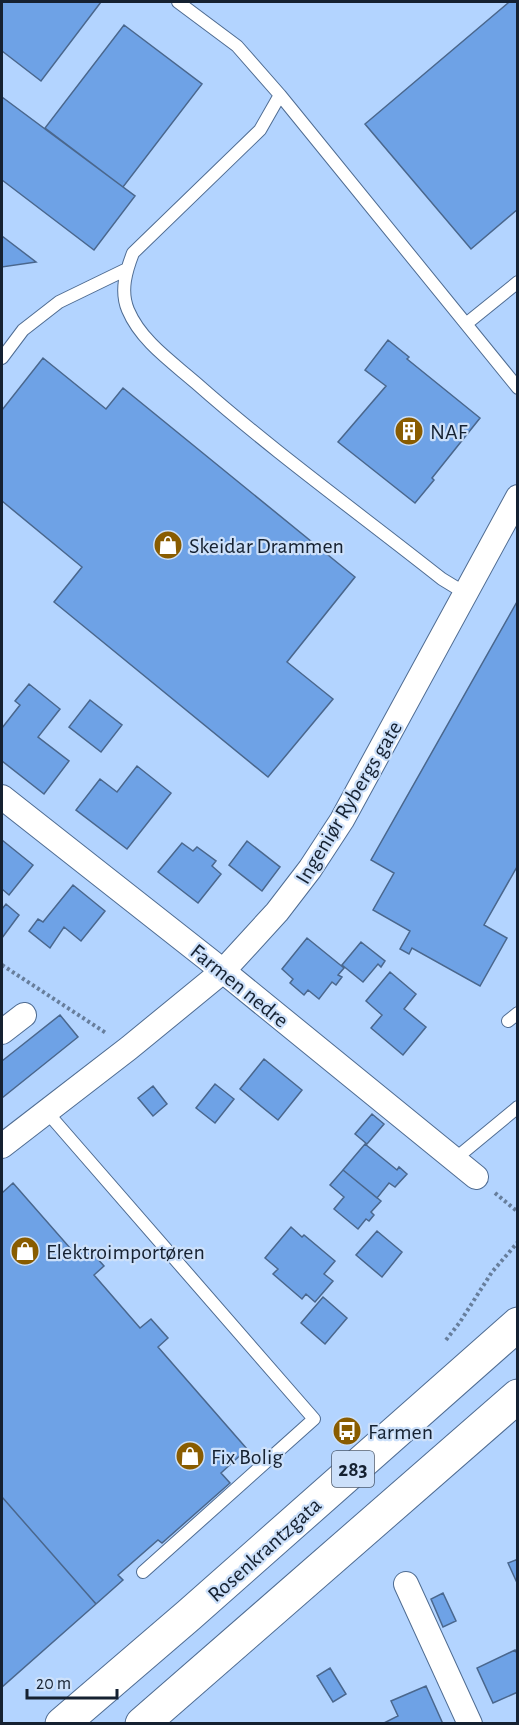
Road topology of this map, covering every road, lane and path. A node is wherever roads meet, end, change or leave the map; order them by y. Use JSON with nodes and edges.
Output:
{"nodes":[{"id":1,"x":178,"y":2,"type":"edge"},
{"id":2,"x":280,"y":95,"type":"junction"},
{"id":3,"x":127,"y":269,"type":"junction"},
{"id":4,"x":518,"y":282,"type":"edge"},
{"id":5,"x":466,"y":324,"type":"junction"},
{"id":6,"x":2,"y":358,"type":"edge"},
{"id":7,"x":518,"y":388,"type":"edge"},
{"id":8,"x":518,"y":497,"type":"edge"},
{"id":9,"x":465,"y":593,"type":"junction"},
{"id":10,"x":2,"y":797,"type":"edge"},
{"id":11,"x":2,"y":965,"type":"edge"},
{"id":12,"x":223,"y":971,"type":"junction"},
{"id":13,"x":24,"y":1015,"type":"dead end"},
{"id":14,"x":2,"y":1032,"type":"edge"},
{"id":15,"x":129,"y":1048,"type":"junction"},
{"id":16,"x":518,"y":1107,"type":"edge"},
{"id":17,"x":46,"y":1111,"type":"junction"},
{"id":18,"x":2,"y":1146,"type":"edge"},
{"id":19,"x":455,"y":1159,"type":"junction"},
{"id":20,"x":476,"y":1176,"type":"dead end"},
{"id":21,"x":518,"y":1242,"type":"edge"},
{"id":22,"x":518,"y":1324,"type":"edge"},
{"id":23,"x":446,"y":1340,"type":"dead end"},
{"id":24,"x":518,"y":1396,"type":"edge"},
{"id":25,"x":143,"y":1572,"type":"dead end"},
{"id":26,"x":406,"y":1584,"type":"dead end"},
{"id":27,"x":63,"y":1724,"type":"edge"},
{"id":28,"x":142,"y":1724,"type":"edge"},
{"id":29,"x":470,"y":1724,"type":"edge"}],
"edges":[{"from":1,"to":2,"type":"lane"},
{"from":2,"to":3,"type":"lane"},
{"from":2,"to":5,"type":"lane"},
{"from":3,"to":6,"type":"lane"},
{"from":3,"to":9,"type":"lane"},
{"from":4,"to":5,"type":"lane"},
{"from":5,"to":7,"type":"lane"},
{"from":8,"to":9,"type":"street","name":"Ingeniør Rybergs gate"},
{"from":9,"to":12,"type":"street","name":"Ingeniør Rybergs gate"},
{"from":10,"to":12,"type":"street","name":"Farmen nedre"},
{"from":11,"to":15,"type":"path"},
{"from":12,"to":15,"type":"street","name":"Ingeniør Rybergs gate"},
{"from":12,"to":19,"type":"street","name":"Farmen nedre"},
{"from":13,"to":14,"type":"street"},
{"from":15,"to":17,"type":"street","name":"Ingeniør Rybergs gate"},
{"from":16,"to":19,"type":"lane"},
{"from":17,"to":18,"type":"street","name":"Ingeniør Rybergs gate"},
{"from":17,"to":25,"type":"lane"},
{"from":19,"to":20,"type":"street","name":"Farmen nedre"},
{"from":21,"to":23,"type":"path"},
{"from":22,"to":27,"type":"main road","name":"Rosenkrantzgata","number":"283"},
{"from":24,"to":28,"type":"main road","number":"283"},
{"from":26,"to":29,"type":"street"}]}
